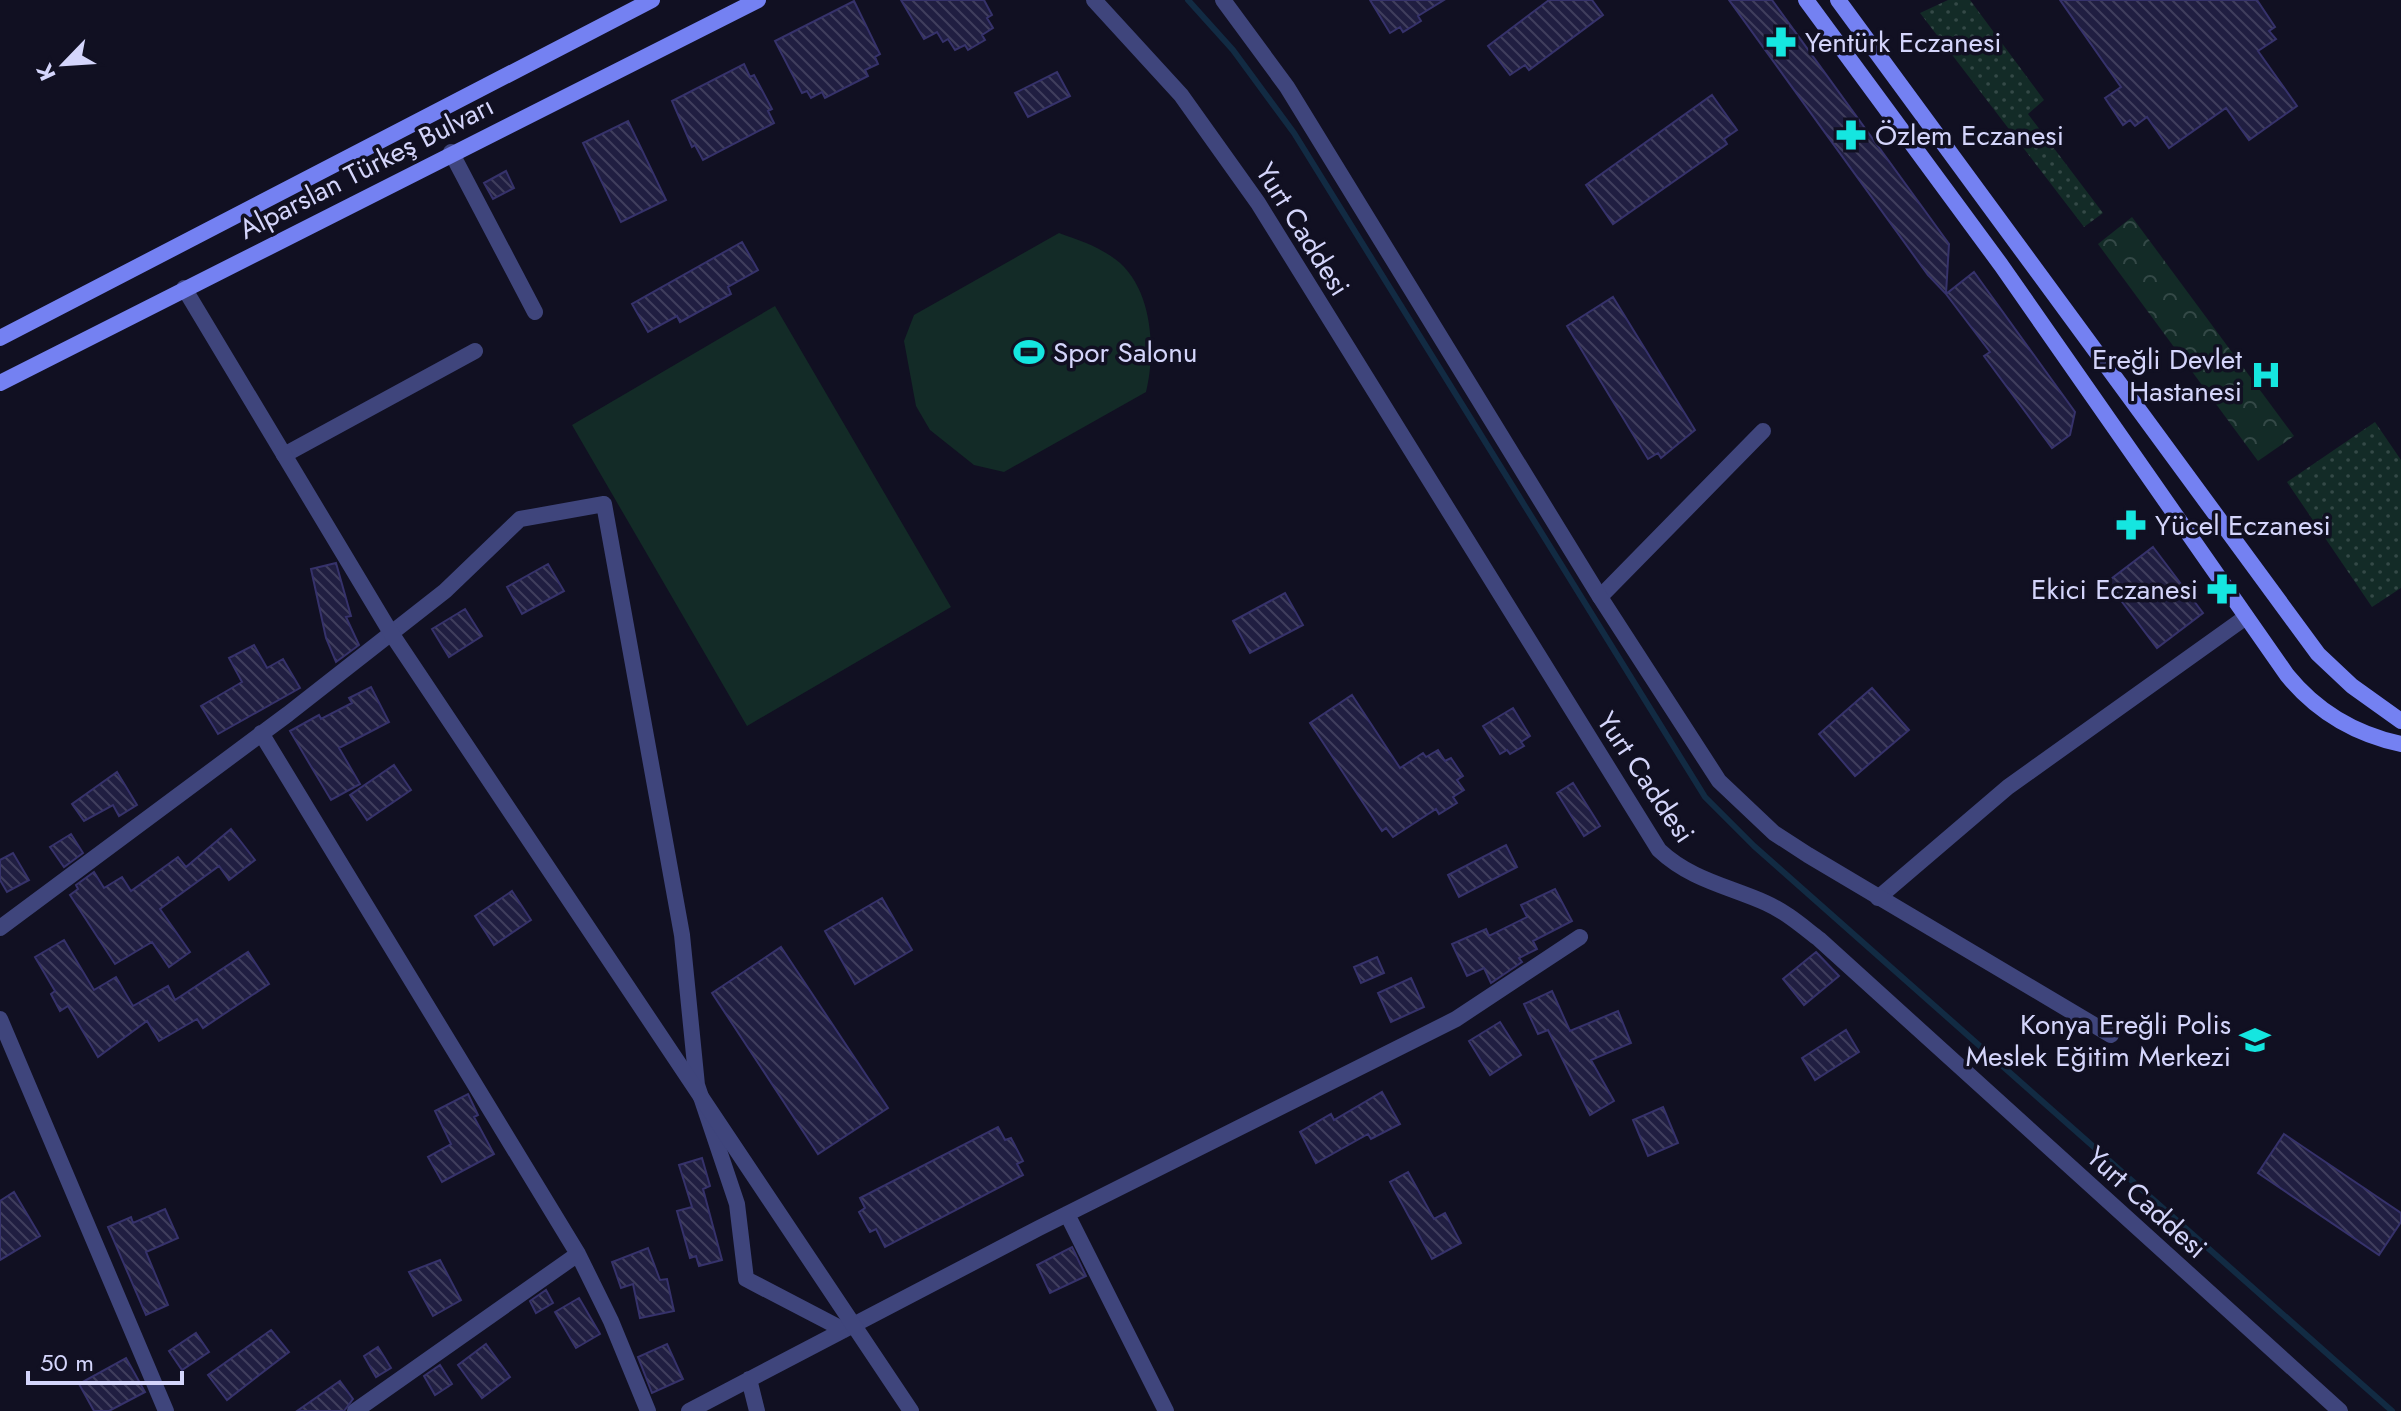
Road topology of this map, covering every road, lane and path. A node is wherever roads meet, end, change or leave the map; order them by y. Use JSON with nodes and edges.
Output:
{"nodes":[{"id":1,"x":652,"y":0,"type":"edge"},
{"id":2,"x":758,"y":0,"type":"edge"},
{"id":3,"x":1094,"y":0,"type":"edge"},
{"id":4,"x":1223,"y":0,"type":"edge"},
{"id":5,"x":1806,"y":0,"type":"edge"},
{"id":6,"x":1838,"y":0,"type":"edge"},
{"id":7,"x":451,"y":152,"type":"junction"},
{"id":8,"x":184,"y":288,"type":"junction"},
{"id":9,"x":535,"y":312,"type":"dead end"},
{"id":10,"x":0,"y":338,"type":"edge"},
{"id":11,"x":475,"y":351,"type":"dead end"},
{"id":12,"x":0,"y":383,"type":"edge"},
{"id":13,"x":1763,"y":431,"type":"dead end"},
{"id":14,"x":284,"y":455,"type":"junction"},
{"id":15,"x":1600,"y":597,"type":"junction"},
{"id":16,"x":2246,"y":617,"type":"junction"},
{"id":17,"x":391,"y":633,"type":"junction"},
{"id":18,"x":2401,"y":721,"type":"edge"},
{"id":19,"x":261,"y":733,"type":"junction"},
{"id":20,"x":2401,"y":744,"type":"edge"},
{"id":21,"x":1878,"y":898,"type":"junction"},
{"id":22,"x":0,"y":928,"type":"edge"},
{"id":23,"x":1580,"y":937,"type":"dead end"},
{"id":24,"x":0,"y":1019,"type":"edge"},
{"id":25,"x":2111,"y":1035,"type":"dead end"},
{"id":26,"x":701,"y":1097,"type":"junction"},
{"id":27,"x":1067,"y":1214,"type":"junction"},
{"id":28,"x":578,"y":1254,"type":"junction"},
{"id":29,"x":849,"y":1328,"type":"junction"},
{"id":30,"x":749,"y":1379,"type":"junction"},
{"id":31,"x":166,"y":1411,"type":"edge"},
{"id":32,"x":355,"y":1411,"type":"edge"},
{"id":33,"x":648,"y":1411,"type":"edge"},
{"id":34,"x":689,"y":1411,"type":"edge"},
{"id":35,"x":757,"y":1411,"type":"edge"},
{"id":36,"x":911,"y":1411,"type":"edge"},
{"id":37,"x":1166,"y":1411,"type":"edge"},
{"id":38,"x":2340,"y":1411,"type":"edge"}],
"edges":[{"from":1,"to":10,"type":"main road"},
{"from":2,"to":7,"type":"main road","name":"Alparslan Türkeş Bulvarı"},
{"from":3,"to":38,"type":"street","name":"Yurt Caddesi"},
{"from":4,"to":15,"type":"street","name":"Yurt Caddesi"},
{"from":5,"to":16,"type":"main road"},
{"from":6,"to":18,"type":"main road"},
{"from":7,"to":8,"type":"main road","name":"Alparslan Türkeş Bulvarı"},
{"from":7,"to":9,"type":"street"},
{"from":8,"to":12,"type":"main road","name":"Alparslan Türkeş Bulvarı"},
{"from":8,"to":14,"type":"street"},
{"from":11,"to":14,"type":"street"},
{"from":13,"to":15,"type":"street"},
{"from":14,"to":17,"type":"street"},
{"from":15,"to":21,"type":"street","name":"Yurt Caddesi"},
{"from":16,"to":20,"type":"main road"},
{"from":16,"to":21,"type":"street"},
{"from":17,"to":19,"type":"street"},
{"from":17,"to":26,"type":"street"},
{"from":17,"to":26,"type":"street"},
{"from":19,"to":22,"type":"street"},
{"from":19,"to":28,"type":"street"},
{"from":21,"to":25,"type":"street","name":"Yurt Caddesi"},
{"from":23,"to":27,"type":"street"},
{"from":24,"to":31,"type":"street"},
{"from":26,"to":29,"type":"street"},
{"from":26,"to":29,"type":"street"},
{"from":27,"to":29,"type":"street"},
{"from":27,"to":37,"type":"street"},
{"from":28,"to":32,"type":"street"},
{"from":28,"to":33,"type":"street"},
{"from":29,"to":30,"type":"street"},
{"from":29,"to":36,"type":"street"},
{"from":30,"to":34,"type":"street"},
{"from":30,"to":35,"type":"street"}]}
